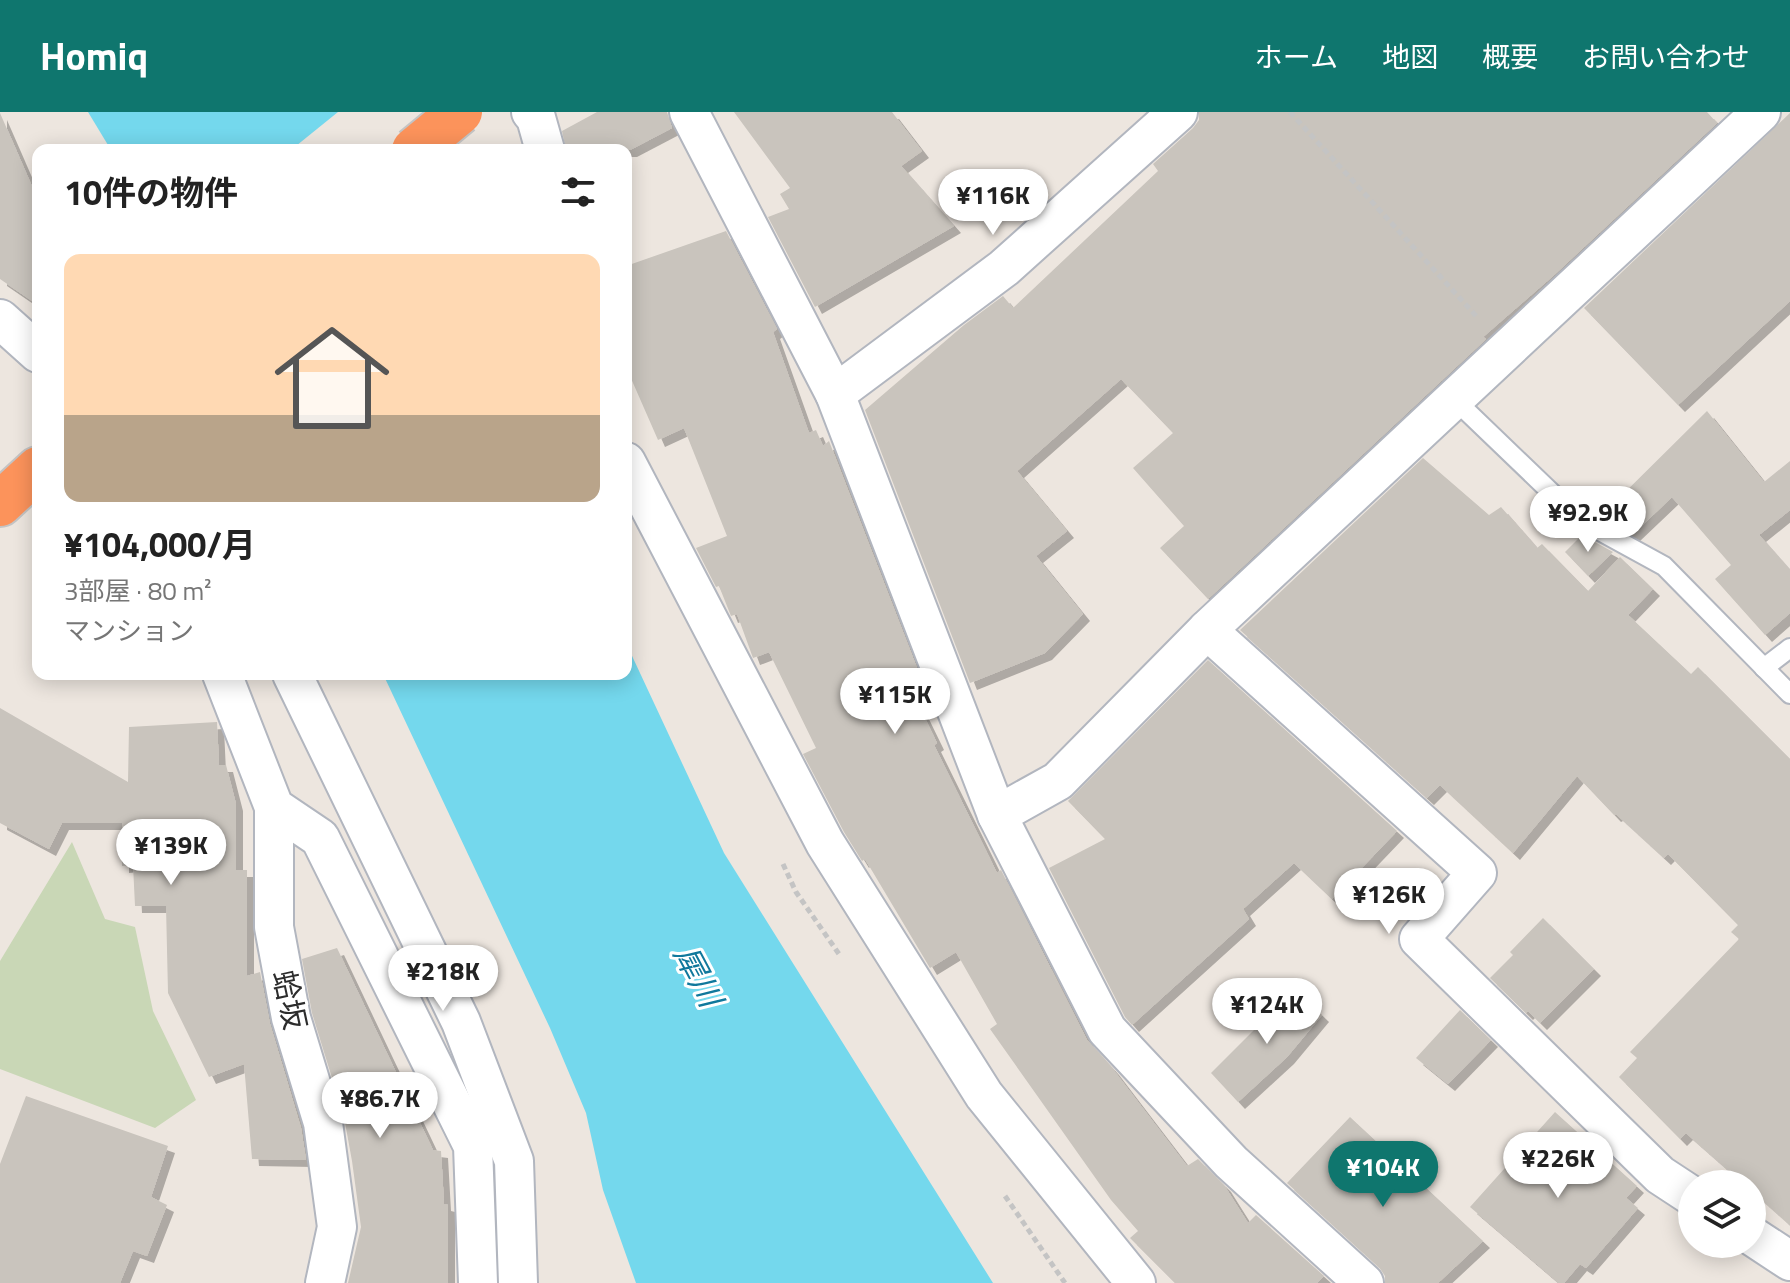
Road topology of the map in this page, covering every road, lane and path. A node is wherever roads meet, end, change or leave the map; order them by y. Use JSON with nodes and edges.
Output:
{"nodes":[{"id":1,"x":460,"y":112,"type":"edge"},
{"id":2,"x":531,"y":112,"type":"edge"},
{"id":3,"x":689,"y":112,"type":"edge"},
{"id":4,"x":1178,"y":112,"type":"edge"},
{"id":5,"x":1290,"y":112,"type":"edge"},
{"id":6,"x":1761,"y":112,"type":"edge"},
{"id":7,"x":421,"y":144,"type":"edge"},
{"id":8,"x":543,"y":144,"type":"edge"},
{"id":9,"x":0,"y":319,"type":"edge"},
{"id":10,"x":32,"y":348,"type":"edge"},
{"id":11,"x":1507,"y":350,"type":"junction"},
{"id":12,"x":835,"y":394,"type":"junction"},
{"id":13,"x":1454,"y":399,"type":"junction"},
{"id":14,"x":632,"y":473,"type":"edge"},
{"id":15,"x":32,"y":475,"type":"edge"},
{"id":16,"x":0,"y":504,"type":"edge"},
{"id":17,"x":1207,"y":630,"type":"junction"},
{"id":18,"x":1790,"y":648,"type":"edge"},
{"id":19,"x":1764,"y":668,"type":"junction"},
{"id":20,"x":224,"y":680,"type":"edge"},
{"id":21,"x":295,"y":680,"type":"edge"},
{"id":22,"x":1790,"y":694,"type":"edge"},
{"id":23,"x":274,"y":807,"type":"junction"},
{"id":24,"x":997,"y":815,"type":"junction"},
{"id":25,"x":1678,"y":1187,"type":"edge"},
{"id":26,"x":1766,"y":1245,"type":"edge"},
{"id":27,"x":1790,"y":1261,"type":"edge"},
{"id":28,"x":325,"y":1283,"type":"edge"},
{"id":29,"x":478,"y":1283,"type":"edge"},
{"id":30,"x":518,"y":1283,"type":"edge"},
{"id":31,"x":1136,"y":1283,"type":"edge"},
{"id":32,"x":1364,"y":1283,"type":"edge"}],
"edges":[{"from":1,"to":7,"type":"highway","bridge":true},
{"from":2,"to":8,"type":"street"},
{"from":3,"to":12,"type":"street"},
{"from":4,"to":12,"type":"street"},
{"from":5,"to":11,"type":"path"},
{"from":6,"to":11,"type":"street"},
{"from":9,"to":10,"type":"street"},
{"from":11,"to":13,"type":"street"},
{"from":12,"to":24,"type":"street"},
{"from":13,"to":17,"type":"street"},
{"from":13,"to":19,"type":"lane"},
{"from":14,"to":31,"type":"street"},
{"from":15,"to":16,"type":"highway"},
{"from":17,"to":24,"type":"street"},
{"from":17,"to":25,"type":"street"},
{"from":18,"to":19,"type":"lane"},
{"from":19,"to":22,"type":"lane"},
{"from":20,"to":23,"type":"street"},
{"from":21,"to":30,"type":"street"},
{"from":23,"to":28,"type":"street","name":"蛤坂"},
{"from":23,"to":29,"type":"street"},
{"from":24,"to":32,"type":"street"},
{"from":26,"to":27,"type":"street"}]}
